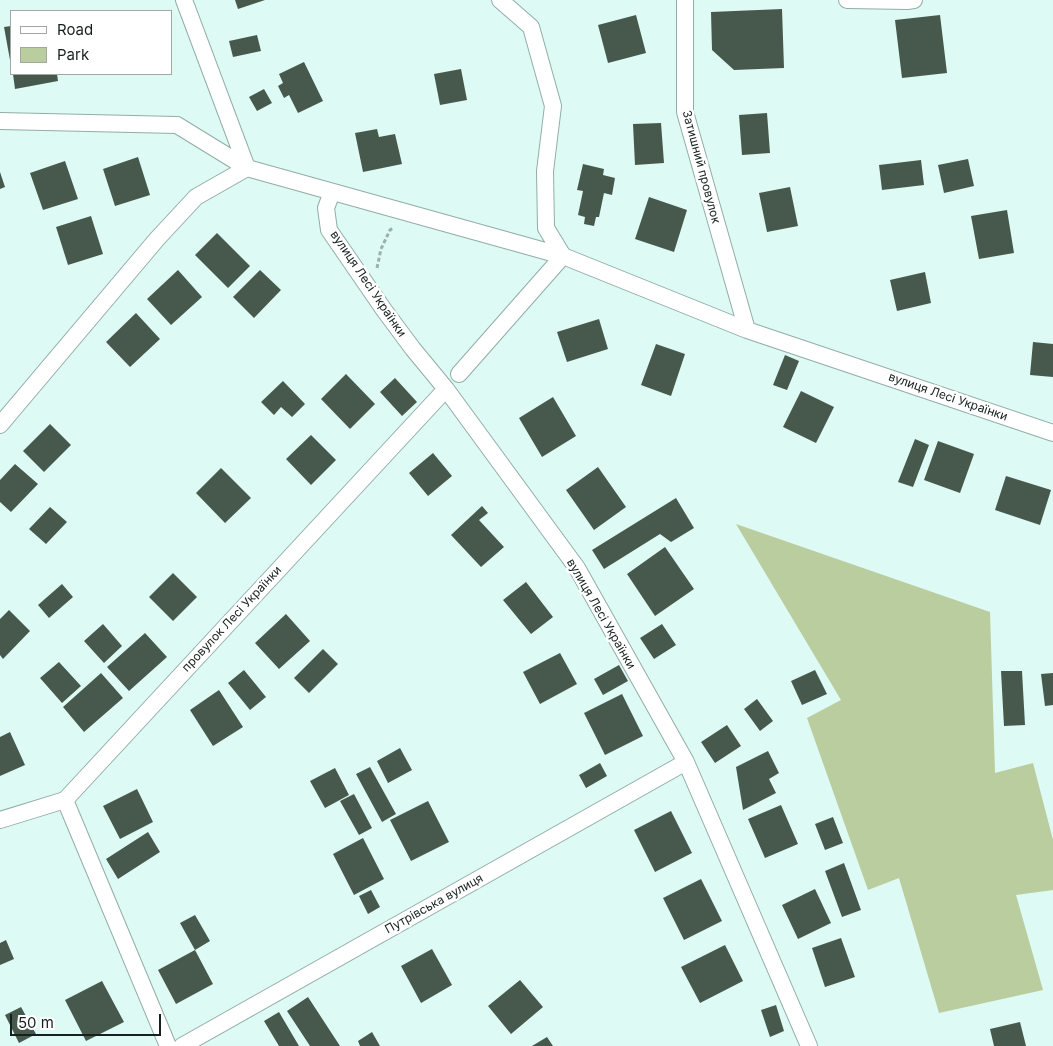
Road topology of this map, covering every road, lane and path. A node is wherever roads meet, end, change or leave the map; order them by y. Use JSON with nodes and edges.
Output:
{"nodes":[{"id":1,"x":184,"y":0,"type":"edge"},
{"id":2,"x":500,"y":0,"type":"edge"},
{"id":3,"x":685,"y":0,"type":"edge"},
{"id":4,"x":846,"y":0,"type":"edge"},
{"id":5,"x":914,"y":0,"type":"edge"},
{"id":6,"x":0,"y":121,"type":"edge"},
{"id":7,"x":247,"y":168,"type":"junction"},
{"id":8,"x":332,"y":192,"type":"junction"},
{"id":9,"x":414,"y":214,"type":"junction"},
{"id":10,"x":563,"y":256,"type":"junction"},
{"id":11,"x":377,"y":272,"type":"dead end"},
{"id":12,"x":747,"y":330,"type":"junction"},
{"id":13,"x":459,"y":374,"type":"dead end"},
{"id":14,"x":446,"y":389,"type":"junction"},
{"id":15,"x":0,"y":425,"type":"edge"},
{"id":16,"x":1053,"y":433,"type":"edge"},
{"id":17,"x":686,"y":762,"type":"junction"},
{"id":18,"x":65,"y":800,"type":"junction"},
{"id":19,"x":0,"y":820,"type":"edge"},
{"id":20,"x":168,"y":1046,"type":"edge"},
{"id":21,"x":182,"y":1046,"type":"edge"},
{"id":22,"x":809,"y":1046,"type":"edge"}],
"edges":[{"from":1,"to":7,"type":"street"},
{"from":2,"to":10,"type":"street"},
{"from":3,"to":12,"type":"street","name":"Затишний провулок"},
{"from":4,"to":5,"type":"street"},
{"from":6,"to":7,"type":"street","name":"вулиця Лесі Українки"},
{"from":7,"to":8,"type":"street","name":"вулиця Лесі Українки"},
{"from":7,"to":15,"type":"street"},
{"from":8,"to":9,"type":"street","name":"вулиця Лесі Українки"},
{"from":8,"to":14,"type":"street","name":"вулиця Лесі Українки"},
{"from":9,"to":10,"type":"street","name":"вулиця Лесі Українки"},
{"from":9,"to":11,"type":"path"},
{"from":10,"to":12,"type":"street","name":"вулиця Лесі Українки"},
{"from":10,"to":13,"type":"street"},
{"from":12,"to":16,"type":"street","name":"вулиця Лесі Українки"},
{"from":14,"to":17,"type":"street","name":"вулиця Лесі Українки"},
{"from":14,"to":18,"type":"street","name":"провулок Лесі Українки"},
{"from":17,"to":21,"type":"street","name":"Путрівська вулиця"},
{"from":17,"to":22,"type":"street","name":"вулиця Лесі Українки"},
{"from":18,"to":19,"type":"street"},
{"from":18,"to":20,"type":"street"}]}
